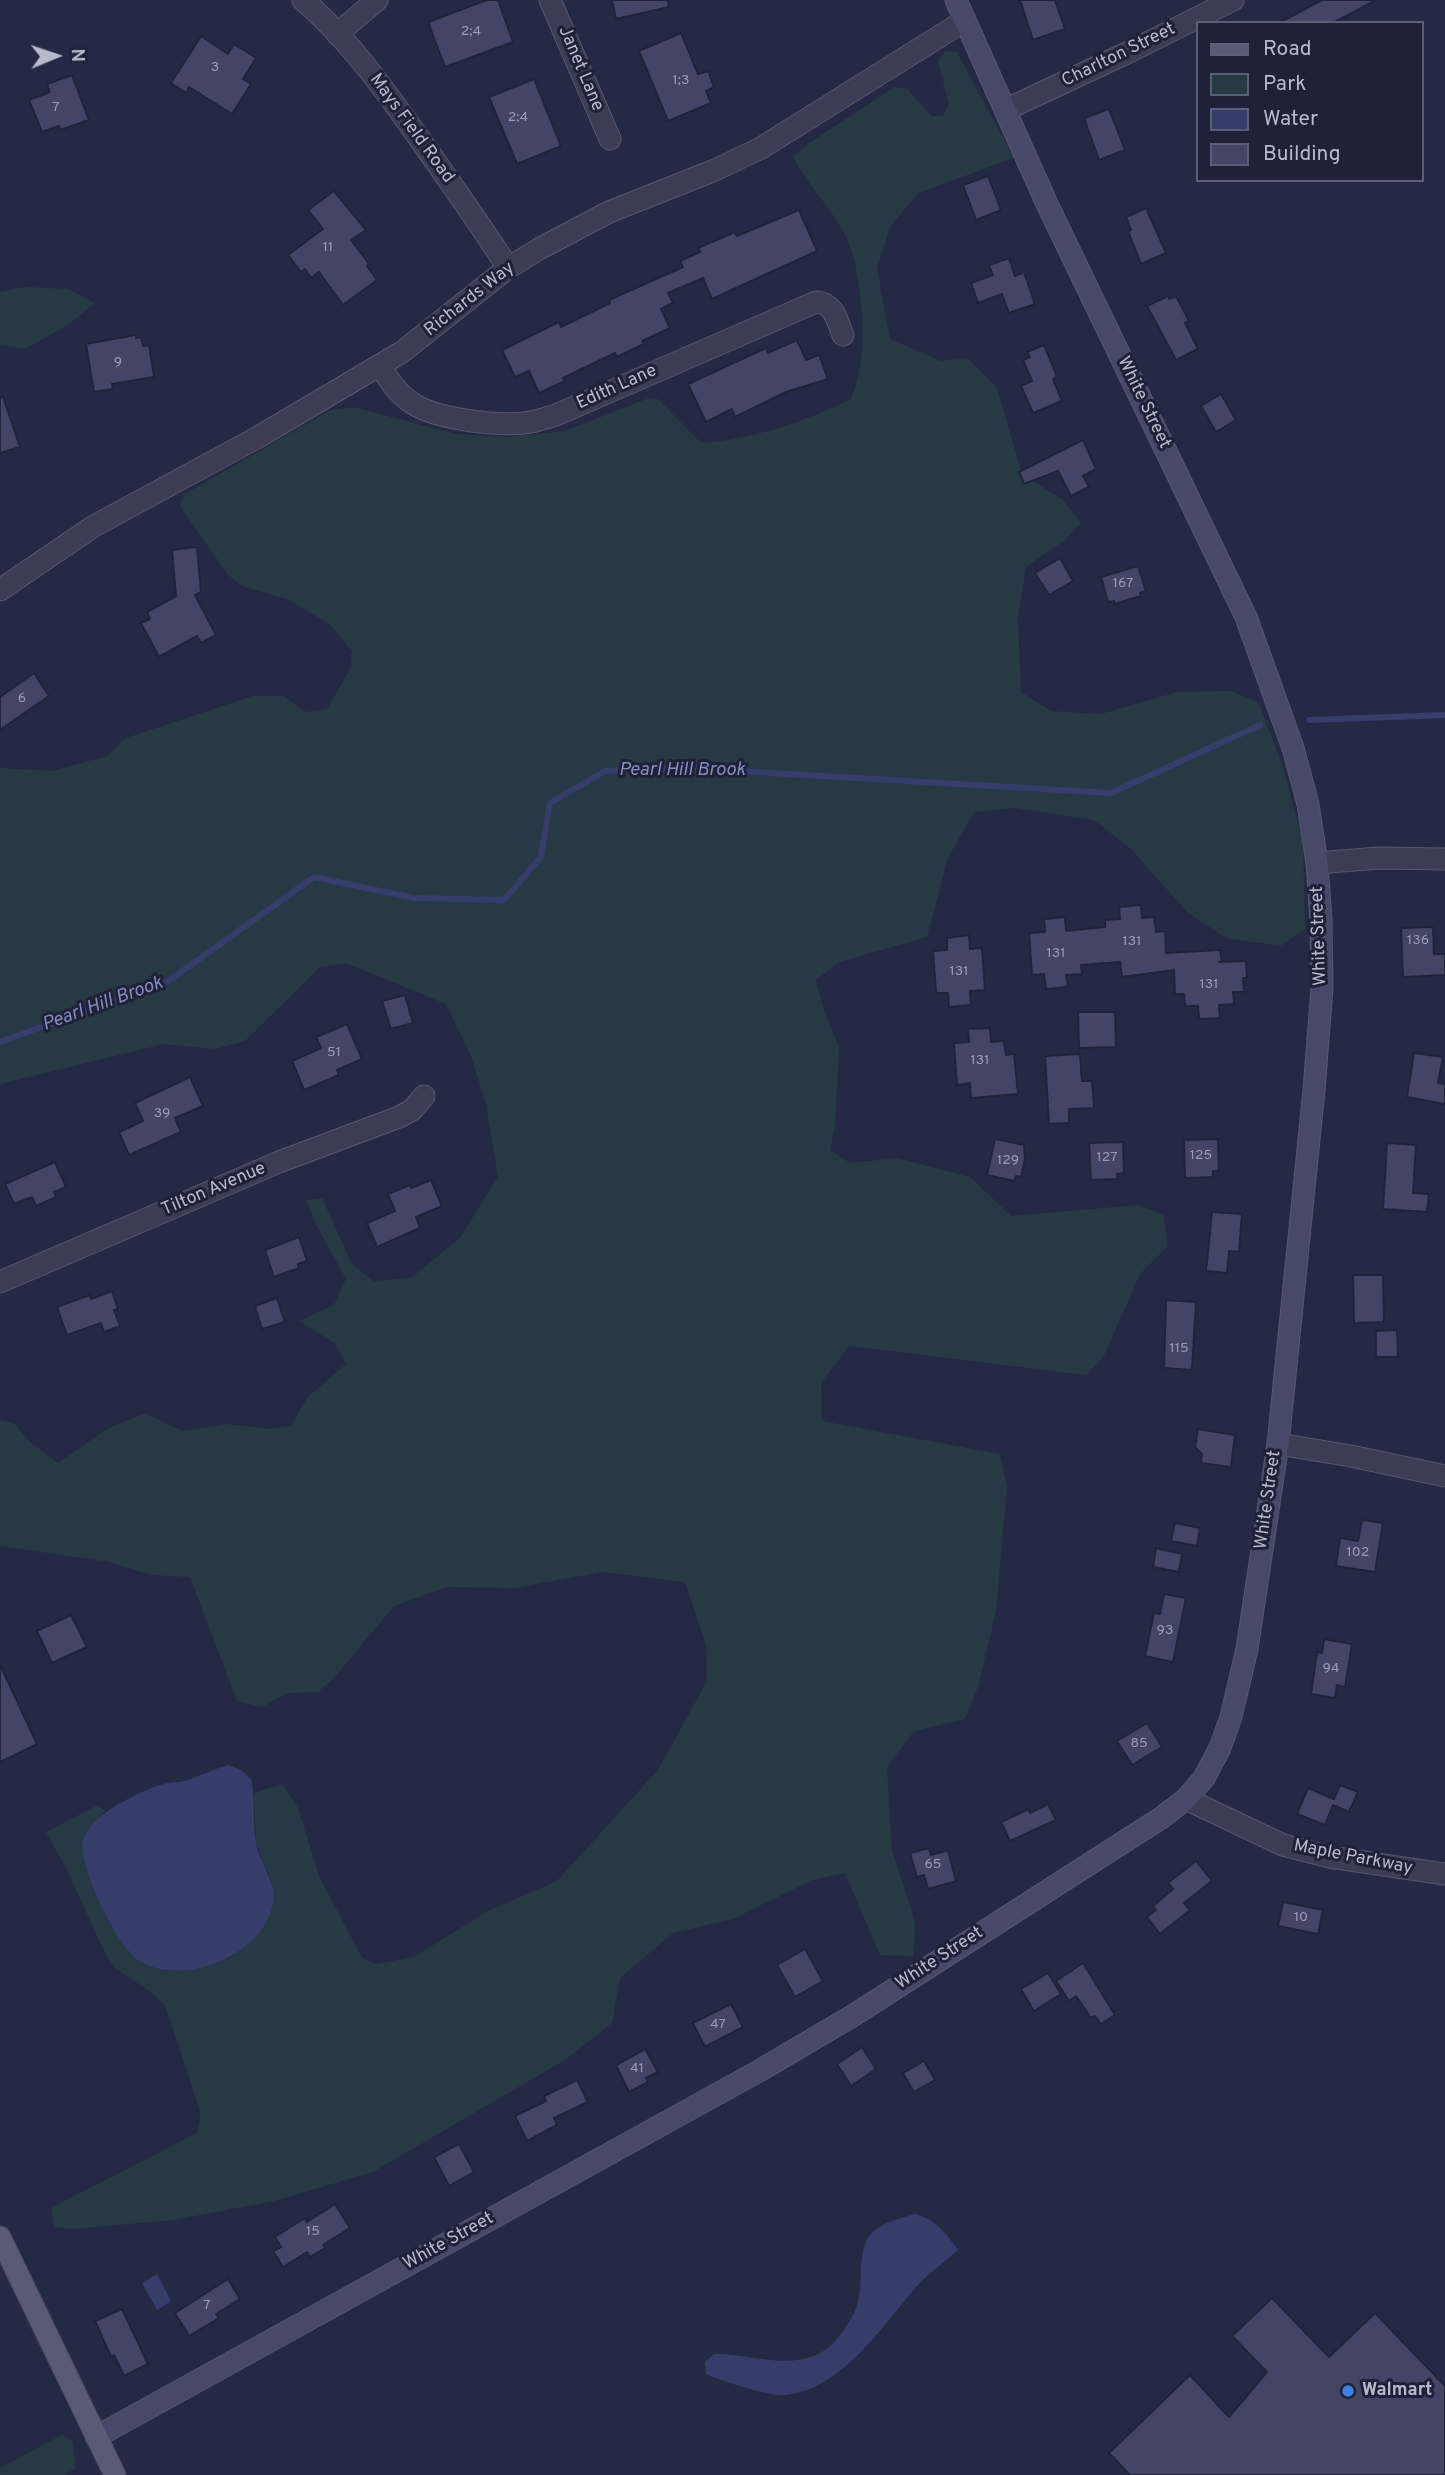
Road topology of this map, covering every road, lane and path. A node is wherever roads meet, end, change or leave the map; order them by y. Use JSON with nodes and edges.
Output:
{"nodes":[{"id":1,"x":303,"y":0,"type":"edge"},
{"id":2,"x":377,"y":0,"type":"edge"},
{"id":3,"x":550,"y":0,"type":"edge"},
{"id":4,"x":956,"y":0,"type":"edge"},
{"id":5,"x":1233,"y":0,"type":"edge"},
{"id":6,"x":957,"y":26,"type":"junction"},
{"id":7,"x":337,"y":34,"type":"junction"},
{"id":8,"x":1005,"y":110,"type":"junction"},
{"id":9,"x":610,"y":139,"type":"dead end"},
{"id":10,"x":508,"y":268,"type":"junction"},
{"id":11,"x":843,"y":335,"type":"dead end"},
{"id":12,"x":380,"y":366,"type":"junction"},
{"id":13,"x":0,"y":590,"type":"edge"},
{"id":14,"x":1445,"y":859,"type":"edge"},
{"id":15,"x":1317,"y":863,"type":"junction"},
{"id":16,"x":424,"y":1096,"type":"dead end"},
{"id":17,"x":0,"y":1282,"type":"edge"},
{"id":18,"x":1278,"y":1444,"type":"junction"},
{"id":19,"x":1445,"y":1476,"type":"edge"},
{"id":20,"x":1186,"y":1799,"type":"junction"},
{"id":21,"x":1445,"y":1874,"type":"edge"},
{"id":22,"x":0,"y":2237,"type":"edge"},
{"id":23,"x":96,"y":2437,"type":"junction"},
{"id":24,"x":115,"y":2475,"type":"edge"}],
"edges":[{"from":1,"to":7,"type":"street","name":"Mays Field Road"},
{"from":2,"to":7,"type":"street"},
{"from":3,"to":9,"type":"street","name":"Janet Lane"},
{"from":4,"to":6,"type":"street","name":"White Street"},
{"from":5,"to":8,"type":"street","name":"Charlton Street"},
{"from":6,"to":8,"type":"street","name":"White Street"},
{"from":6,"to":10,"type":"street","name":"Richards Way"},
{"from":7,"to":10,"type":"street","name":"Mays Field Road"},
{"from":8,"to":15,"type":"street","name":"White Street"},
{"from":10,"to":12,"type":"street","name":"Richards Way"},
{"from":11,"to":12,"type":"street","name":"Edith Lane"},
{"from":12,"to":13,"type":"street","name":"Richards Way"},
{"from":14,"to":15,"type":"street"},
{"from":15,"to":18,"type":"street","name":"White Street"},
{"from":16,"to":17,"type":"street","name":"Tilton Avenue"},
{"from":18,"to":19,"type":"street"},
{"from":18,"to":20,"type":"street","name":"White Street"},
{"from":20,"to":21,"type":"street","name":"Maple Parkway"},
{"from":20,"to":23,"type":"street","name":"White Street"},
{"from":22,"to":23,"type":"main road"},
{"from":23,"to":24,"type":"main road"}]}
